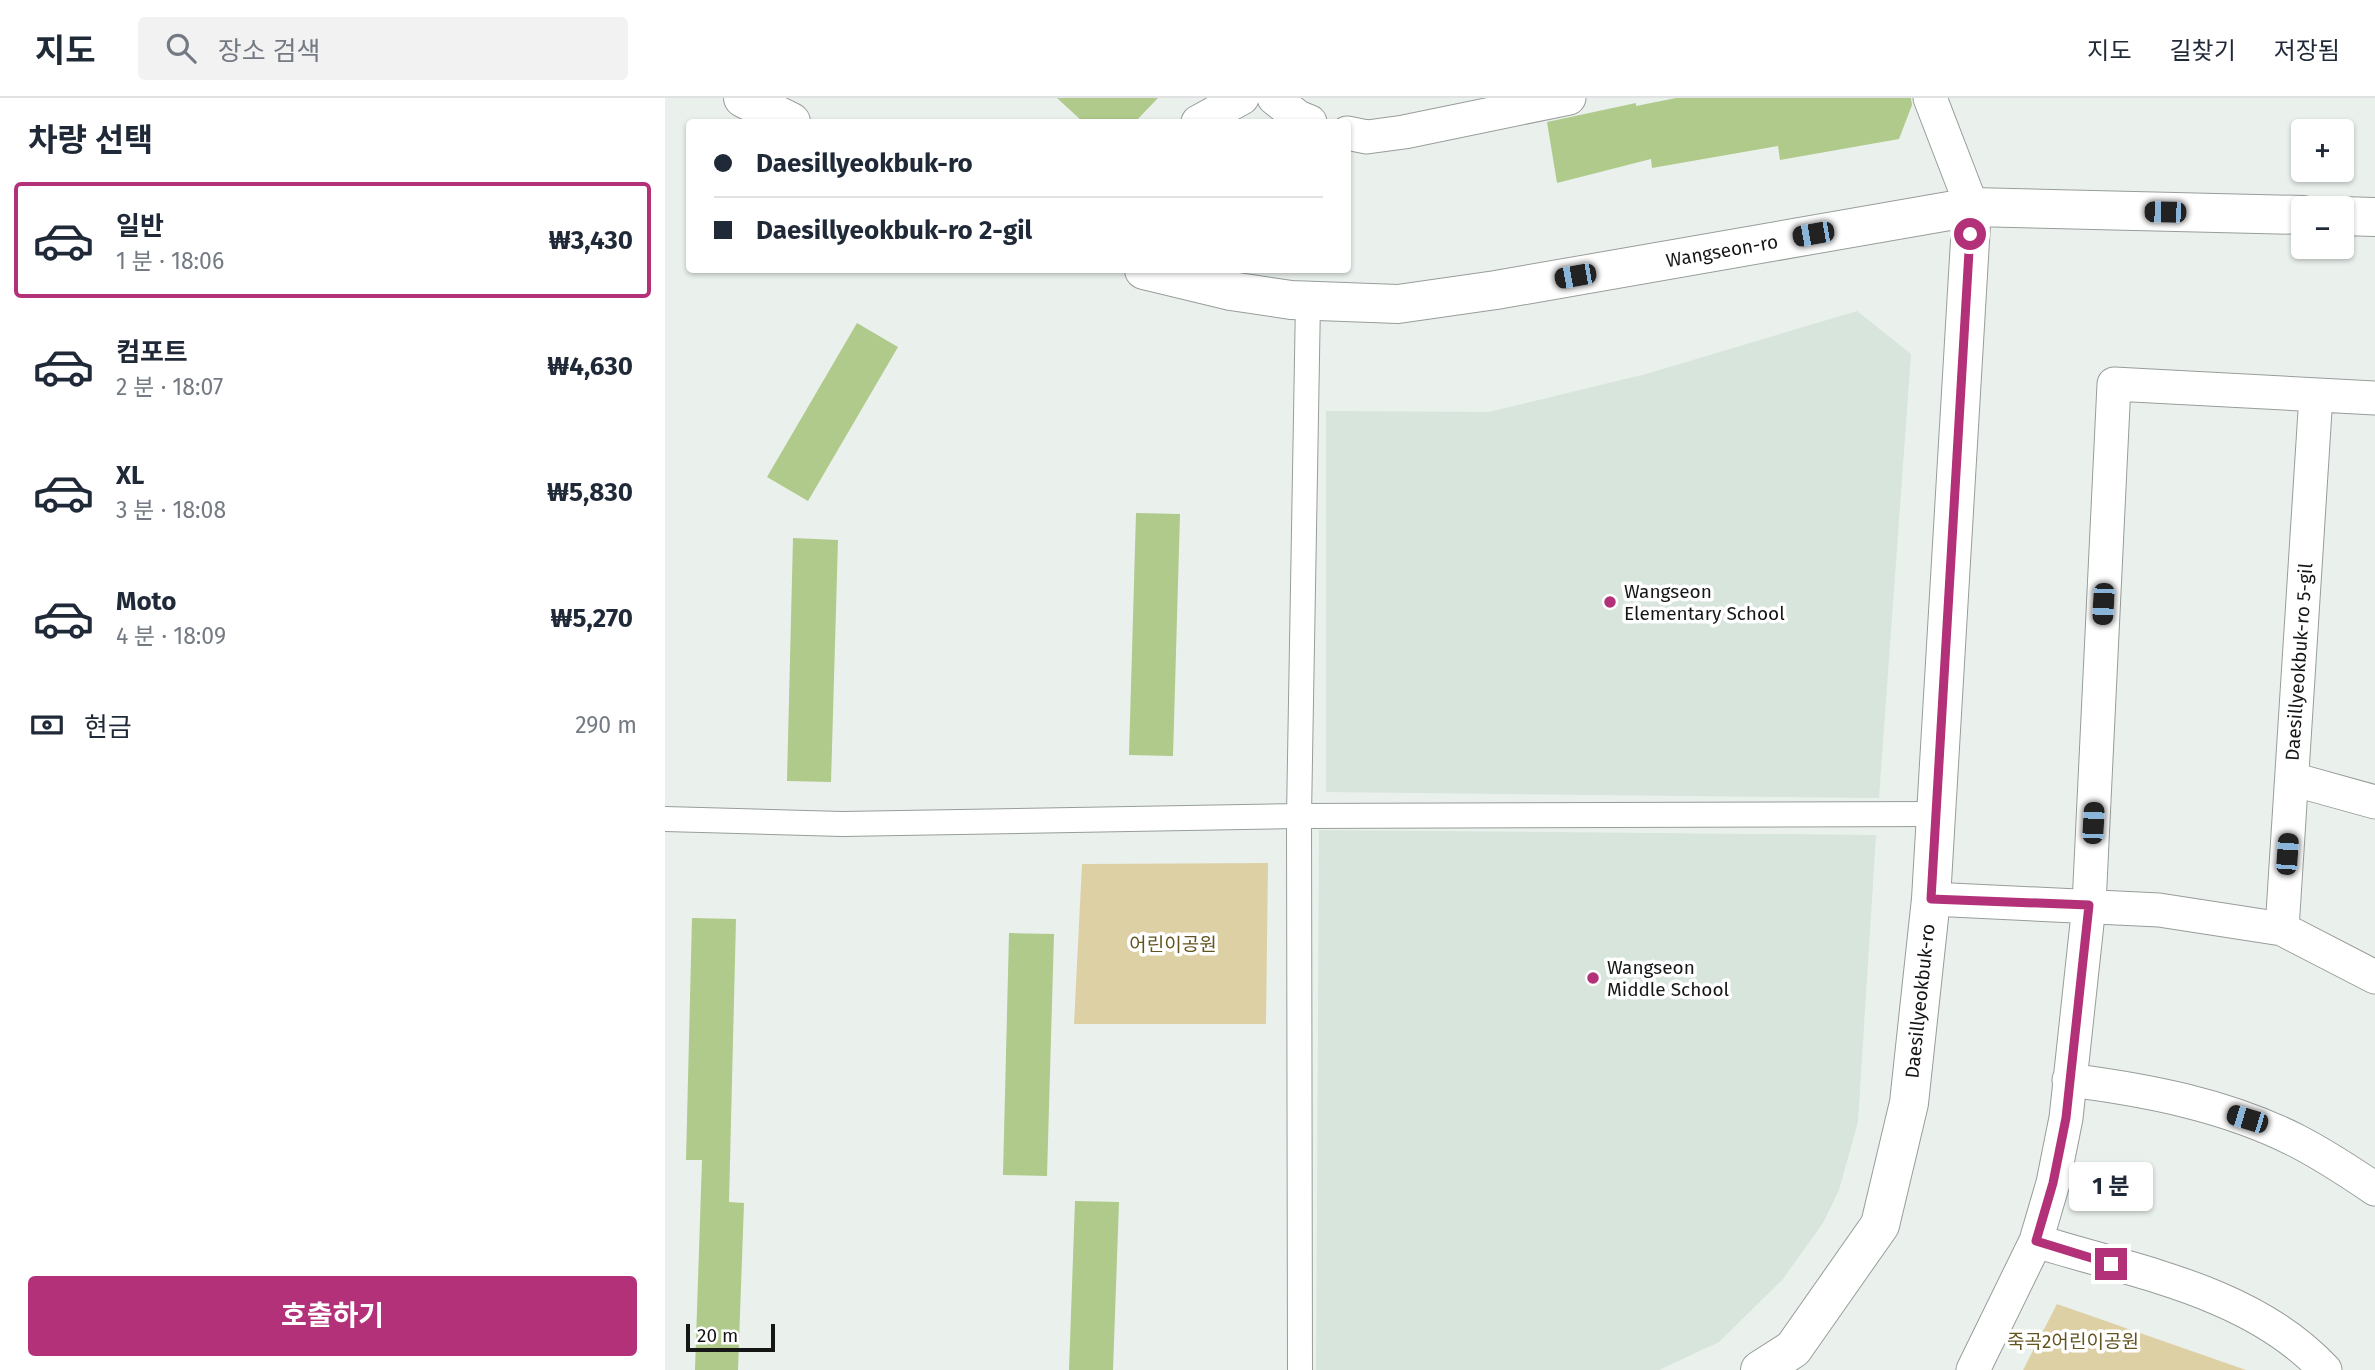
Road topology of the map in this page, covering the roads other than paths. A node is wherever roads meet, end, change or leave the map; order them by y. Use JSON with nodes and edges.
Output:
{"nodes":[{"id":1,"x":743,"y":98,"type":"edge"},
{"id":2,"x":1242,"y":98,"type":"edge"},
{"id":3,"x":1273,"y":98,"type":"edge"},
{"id":4,"x":1569,"y":98,"type":"edge"},
{"id":5,"x":1930,"y":98,"type":"edge"},
{"id":6,"x":785,"y":119,"type":"edge"},
{"id":7,"x":1204,"y":119,"type":"edge"},
{"id":8,"x":1303,"y":119,"type":"edge"},
{"id":9,"x":1351,"y":134,"type":"edge"},
{"id":10,"x":1972,"y":207,"type":"junction"},
{"id":11,"x":2291,"y":215,"type":"edge"},
{"id":12,"x":2354,"y":216,"type":"edge"},
{"id":13,"x":2375,"y":217,"type":"edge"},
{"id":14,"x":1157,"y":273,"type":"edge"},
{"id":15,"x":1308,"y":301,"type":"junction"},
{"id":16,"x":2316,"y":395,"type":"junction"},
{"id":17,"x":2375,"y":398,"type":"edge"},
{"id":18,"x":2292,"y":779,"type":"junction"},
{"id":19,"x":2375,"y":802,"type":"edge"},
{"id":20,"x":1935,"y":814,"type":"junction"},
{"id":21,"x":1299,"y":816,"type":"junction"},
{"id":22,"x":665,"y":819,"type":"edge"},
{"id":23,"x":1931,"y":899,"type":"junction"},
{"id":24,"x":2089,"y":905,"type":"junction"},
{"id":25,"x":2282,"y":929,"type":"junction"},
{"id":26,"x":2375,"y":977,"type":"edge"},
{"id":27,"x":2069,"y":1080,"type":"junction"},
{"id":28,"x":2375,"y":1189,"type":"edge"},
{"id":29,"x":2036,"y":1241,"type":"junction"},
{"id":30,"x":1300,"y":1370,"type":"edge"},
{"id":31,"x":1760,"y":1370,"type":"edge"},
{"id":32,"x":1973,"y":1370,"type":"edge"},
{"id":33,"x":2325,"y":1370,"type":"edge"}],
"edges":[{"from":1,"to":6,"type":"main road"},
{"from":2,"to":7,"type":"street"},
{"from":3,"to":8,"type":"street"},
{"from":4,"to":9,"type":"street"},
{"from":5,"to":10,"type":"street"},
{"from":10,"to":11,"type":"main road","name":"Wangseon-ro"},
{"from":10,"to":15,"type":"main road","name":"Wangseon-ro"},
{"from":10,"to":20,"type":"main road","name":"Daesillyeokbuk-ro"},
{"from":12,"to":13,"type":"main road"},
{"from":14,"to":15,"type":"main road","name":"Wangseon-ro"},
{"from":15,"to":21,"type":"street"},
{"from":16,"to":17,"type":"street"},
{"from":16,"to":18,"type":"street","name":"Daesillyeokbuk-ro 5-gil"},
{"from":16,"to":24,"type":"street"},
{"from":18,"to":19,"type":"street"},
{"from":18,"to":25,"type":"street","name":"Daesillyeokbuk-ro 5-gil"},
{"from":20,"to":21,"type":"street"},
{"from":20,"to":23,"type":"main road","name":"Daesillyeokbuk-ro"},
{"from":21,"to":22,"type":"street"},
{"from":21,"to":30,"type":"street"},
{"from":23,"to":24,"type":"street"},
{"from":23,"to":31,"type":"main road","name":"Daesillyeokbuk-ro"},
{"from":24,"to":25,"type":"street"},
{"from":24,"to":27,"type":"street"},
{"from":25,"to":26,"type":"street"},
{"from":27,"to":28,"type":"street"},
{"from":27,"to":29,"type":"street"},
{"from":29,"to":32,"type":"street"},
{"from":29,"to":33,"type":"street"}]}
